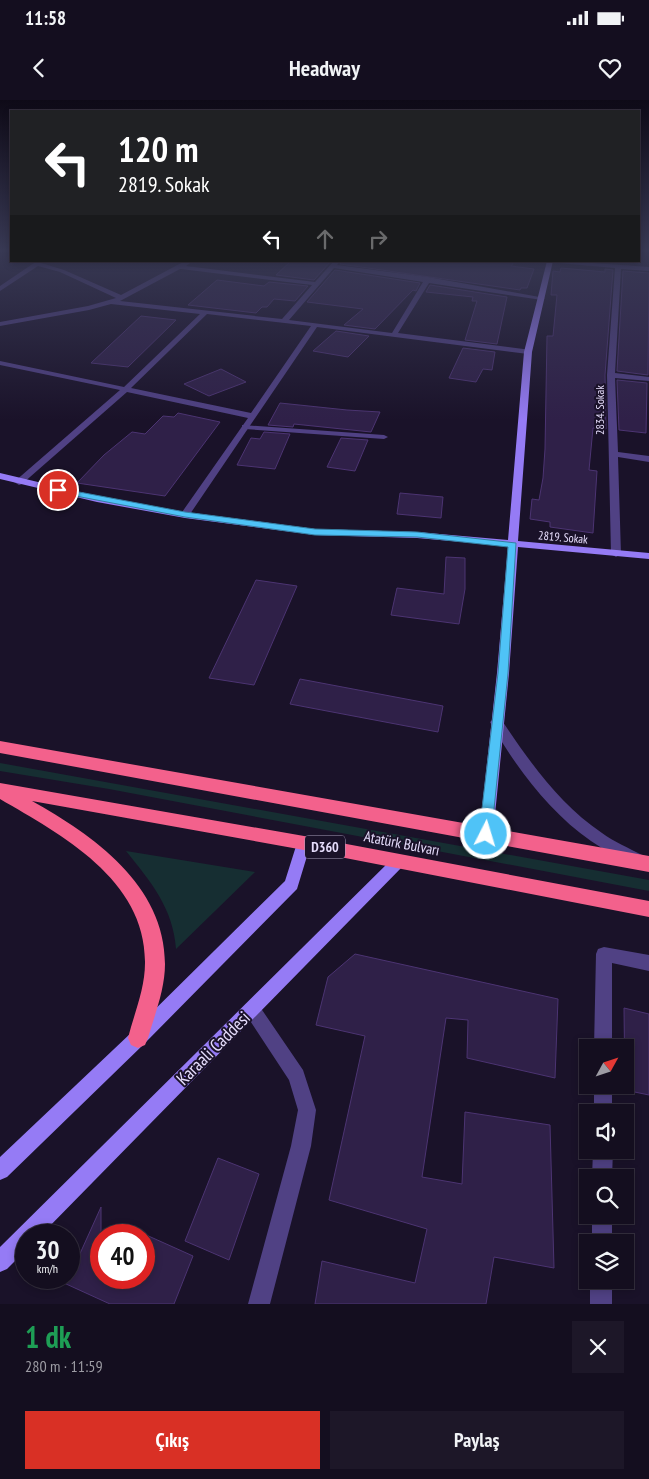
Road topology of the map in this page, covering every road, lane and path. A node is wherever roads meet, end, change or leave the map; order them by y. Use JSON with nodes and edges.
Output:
{"nodes":[{"id":1,"x":79,"y":308,"type":"edge"},
{"id":2,"x":169,"y":308,"type":"edge"},
{"id":3,"x":295,"y":308,"type":"edge"},
{"id":4,"x":410,"y":308,"type":"edge"},
{"id":5,"x":539,"y":308,"type":"edge"},
{"id":6,"x":615,"y":308,"type":"edge"},
{"id":7,"x":206,"y":312,"type":"junction"},
{"id":8,"x":284,"y":321,"type":"junction"},
{"id":9,"x":0,"y":324,"type":"edge"},
{"id":10,"x":315,"y":325,"type":"junction"},
{"id":11,"x":394,"y":335,"type":"junction"},
{"id":12,"x":528,"y":352,"type":"junction"},
{"id":13,"x":0,"y":363,"type":"edge"},
{"id":14,"x":611,"y":375,"type":"junction"},
{"id":15,"x":649,"y":379,"type":"edge"},
{"id":16,"x":126,"y":389,"type":"junction"},
{"id":17,"x":252,"y":416,"type":"junction"},
{"id":18,"x":245,"y":427,"type":"junction"},
{"id":19,"x":384,"y":436,"type":"dead end"},
{"id":20,"x":612,"y":454,"type":"junction"},
{"id":21,"x":649,"y":459,"type":"edge"},
{"id":22,"x":0,"y":476,"type":"edge"},
{"id":23,"x":19,"y":482,"type":"junction"},
{"id":24,"x":185,"y":515,"type":"junction"},
{"id":25,"x":512,"y":545,"type":"junction"},
{"id":26,"x":616,"y":554,"type":"junction"},
{"id":27,"x":649,"y":556,"type":"edge"},
{"id":28,"x":496,"y":722,"type":"junction"},
{"id":29,"x":0,"y":747,"type":"edge"},
{"id":30,"x":0,"y":790,"type":"edge"},
{"id":31,"x":486,"y":834,"type":"junction"},
{"id":32,"x":304,"y":843,"type":"junction"},
{"id":33,"x":399,"y":861,"type":"junction"},
{"id":34,"x":647,"y":864,"type":"edge"},
{"id":35,"x":649,"y":909,"type":"edge"},
{"id":36,"x":649,"y":963,"type":"edge"},
{"id":37,"x":252,"y":1010,"type":"junction"},
{"id":38,"x":138,"y":1038,"type":"junction"},
{"id":39,"x":603,"y":1039,"type":"edge"},
{"id":40,"x":0,"y":1170,"type":"edge"},
{"id":41,"x":38,"y":1224,"type":"edge"},
{"id":42,"x":15,"y":1247,"type":"edge"},
{"id":43,"x":0,"y":1262,"type":"edge"},
{"id":44,"x":602,"y":1289,"type":"edge"},
{"id":45,"x":259,"y":1304,"type":"edge"},
{"id":46,"x":601,"y":1304,"type":"edge"}],
"edges":[{"from":1,"to":9,"type":"street"},
{"from":2,"to":7,"type":"street"},
{"from":3,"to":8,"type":"street"},
{"from":4,"to":11,"type":"street"},
{"from":5,"to":12,"type":"main road"},
{"from":6,"to":14,"type":"street","name":"2834. Sokak"},
{"from":7,"to":8,"type":"street"},
{"from":7,"to":16,"type":"street"},
{"from":8,"to":10,"type":"street"},
{"from":10,"to":11,"type":"street"},
{"from":10,"to":17,"type":"street"},
{"from":11,"to":12,"type":"street"},
{"from":12,"to":25,"type":"main road"},
{"from":13,"to":16,"type":"street"},
{"from":14,"to":15,"type":"street"},
{"from":14,"to":20,"type":"street","name":"2834. Sokak"},
{"from":16,"to":17,"type":"street"},
{"from":16,"to":23,"type":"street"},
{"from":17,"to":18,"type":"street"},
{"from":18,"to":19,"type":"lane"},
{"from":18,"to":24,"type":"street"},
{"from":20,"to":21,"type":"street"},
{"from":20,"to":26,"type":"street","name":"2834. Sokak"},
{"from":22,"to":23,"type":"main road","name":"2819. Sokak"},
{"from":23,"to":24,"type":"main road","name":"2819. Sokak"},
{"from":24,"to":25,"type":"main road","name":"2819. Sokak"},
{"from":25,"to":26,"type":"main road","name":"2819. Sokak"},
{"from":25,"to":28,"type":"main road"},
{"from":26,"to":27,"type":"main road","name":"2819. Sokak"},
{"from":28,"to":31,"type":"main road"},
{"from":28,"to":34,"type":"street"},
{"from":29,"to":31,"type":"highway","name":"Atatürk Bulvarı"},
{"from":30,"to":32,"type":"highway","name":"Atatürk Bulvarı","number":"D360"},
{"from":30,"to":38,"type":"highway"},
{"from":31,"to":34,"type":"highway","name":"Atatürk Bulvarı"},
{"from":32,"to":33,"type":"highway","name":"Atatürk Bulvarı","number":"D360"},
{"from":32,"to":38,"type":"main road"},
{"from":33,"to":35,"type":"highway","name":"Atatürk Bulvarı","number":"D360"},
{"from":33,"to":37,"type":"main road","name":"Karaali Caddesi"},
{"from":36,"to":39,"type":"street"},
{"from":37,"to":41,"type":"main road","name":"Karaali Caddesi"},
{"from":37,"to":45,"type":"street"},
{"from":38,"to":40,"type":"main road"},
{"from":42,"to":43,"type":"main road","name":"Karaali Caddesi"},
{"from":44,"to":46,"type":"street"}]}
